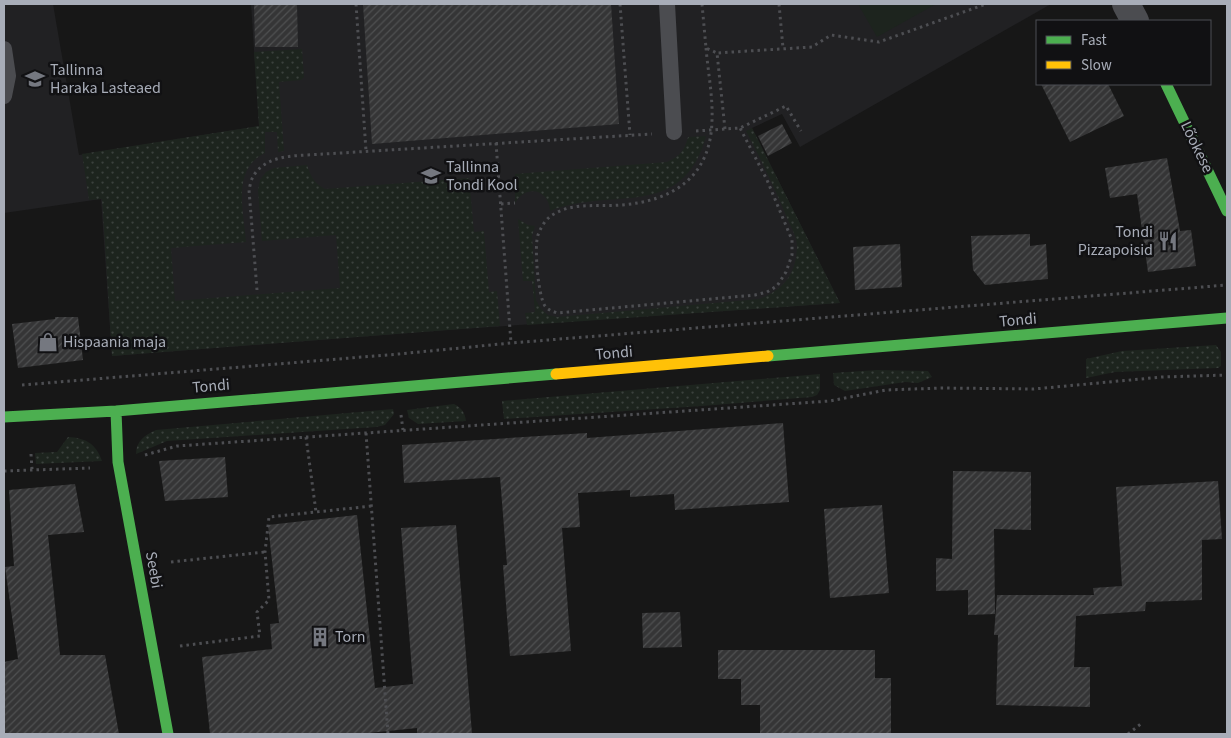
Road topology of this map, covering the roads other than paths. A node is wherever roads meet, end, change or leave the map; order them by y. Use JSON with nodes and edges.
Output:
{"nodes":[{"id":1,"x":667,"y":4,"type":"edge"},
{"id":2,"x":1126,"y":4,"type":"edge"},
{"id":3,"x":1134,"y":20,"type":"edge"},
{"id":4,"x":4,"y":50,"type":"edge"},
{"id":5,"x":1166,"y":85,"type":"edge"},
{"id":6,"x":4,"y":96,"type":"edge"},
{"id":7,"x":674,"y":132,"type":"road end"},
{"id":8,"x":1226,"y":207,"type":"edge"},
{"id":9,"x":1227,"y":318,"type":"edge"},
{"id":10,"x":116,"y":411,"type":"junction"},
{"id":11,"x":4,"y":417,"type":"edge"},
{"id":12,"x":168,"y":734,"type":"edge"}],
"edges":[{"from":1,"to":7,"type":"lane"},
{"from":2,"to":3,"type":"street"},
{"from":4,"to":6,"type":"lane"},
{"from":5,"to":8,"type":"street","name":"Lõokese"},
{"from":9,"to":10,"type":"street","name":"Tondi"},
{"from":10,"to":11,"type":"street","name":"Tondi"},
{"from":10,"to":12,"type":"street","name":"Seebi"}]}
